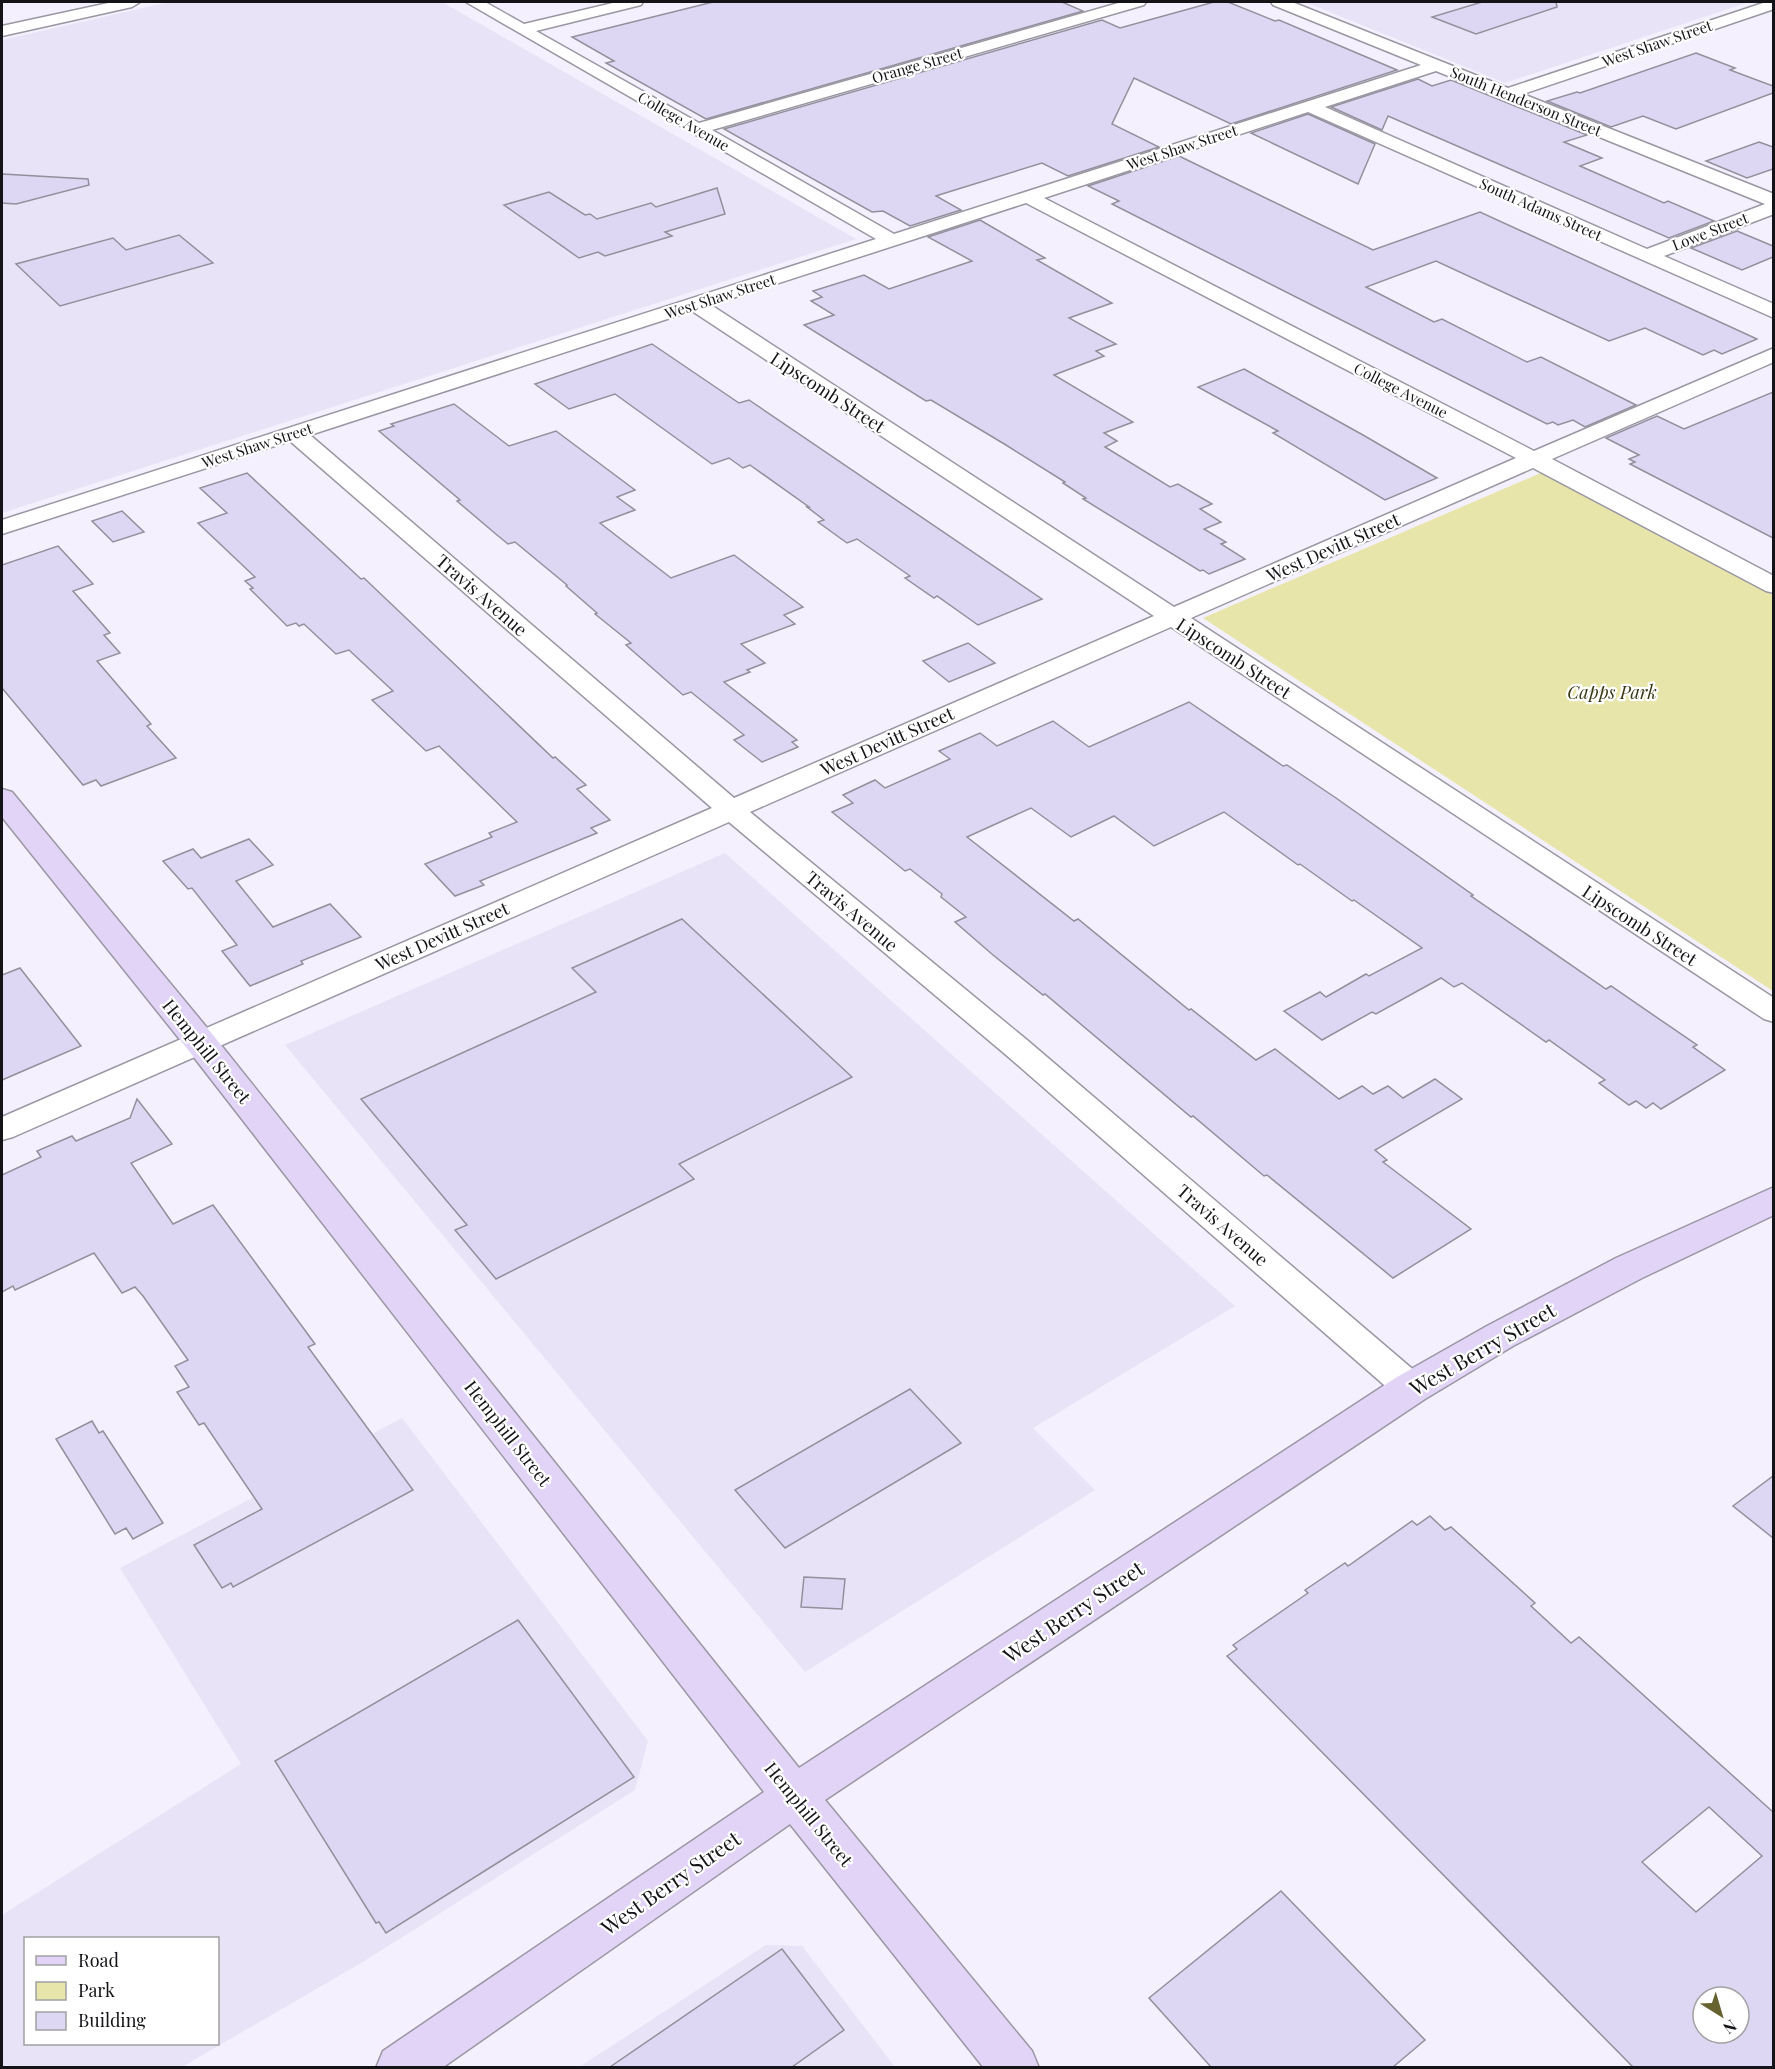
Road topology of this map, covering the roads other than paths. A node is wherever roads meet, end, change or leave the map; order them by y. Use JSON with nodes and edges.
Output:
{"nodes":[{"id":1,"x":132,"y":2,"type":"edge"},
{"id":2,"x":474,"y":2,"type":"edge"},
{"id":3,"x":635,"y":2,"type":"edge"},
{"id":4,"x":1137,"y":2,"type":"edge"},
{"id":5,"x":1279,"y":2,"type":"edge"},
{"id":6,"x":1773,"y":4,"type":"edge"},
{"id":7,"x":523,"y":29,"type":"junction"},
{"id":8,"x":2,"y":31,"type":"edge"},
{"id":9,"x":1437,"y":65,"type":"junction"},
{"id":10,"x":1507,"y":94,"type":"junction"},
{"id":11,"x":1309,"y":106,"type":"junction"},
{"id":12,"x":697,"y":129,"type":"junction"},
{"id":13,"x":1028,"y":197,"type":"junction"},
{"id":14,"x":1773,"y":201,"type":"edge"},
{"id":15,"x":1773,"y":207,"type":"edge"},
{"id":16,"x":893,"y":241,"type":"junction"},
{"id":17,"x":1646,"y":256,"type":"junction"},
{"id":18,"x":694,"y":304,"type":"junction"},
{"id":19,"x":1773,"y":312,"type":"edge"},
{"id":20,"x":1773,"y":354,"type":"edge"},
{"id":21,"x":294,"y":433,"type":"junction"},
{"id":22,"x":1534,"y":459,"type":"junction"},
{"id":23,"x":2,"y":527,"type":"edge"},
{"id":24,"x":1773,"y":586,"type":"edge"},
{"id":25,"x":1171,"y":617,"type":"junction"},
{"id":26,"x":2,"y":798,"type":"edge"},
{"id":27,"x":730,"y":809,"type":"junction"},
{"id":28,"x":1773,"y":1012,"type":"edge"},
{"id":29,"x":201,"y":1043,"type":"junction"},
{"id":30,"x":2,"y":1129,"type":"edge"},
{"id":31,"x":1773,"y":1200,"type":"edge"},
{"id":32,"x":1412,"y":1388,"type":"junction"},
{"id":33,"x":794,"y":1796,"type":"junction"},
{"id":34,"x":400,"y":2067,"type":"edge"},
{"id":35,"x":1015,"y":2067,"type":"edge"}],
"edges":[{"from":1,"to":8,"type":"street"},
{"from":2,"to":7,"type":"street","name":"College Avenue"},
{"from":3,"to":7,"type":"street"},
{"from":4,"to":12,"type":"street","name":"Orange Street"},
{"from":5,"to":9,"type":"street","name":"South Henderson Street"},
{"from":6,"to":10,"type":"street","name":"West Shaw Street"},
{"from":7,"to":12,"type":"street","name":"College Avenue"},
{"from":9,"to":10,"type":"street","name":"South Henderson Street"},
{"from":9,"to":11,"type":"street","name":"West Shaw Street"},
{"from":10,"to":14,"type":"street","name":"South Henderson Street"},
{"from":11,"to":13,"type":"street","name":"West Shaw Street"},
{"from":11,"to":17,"type":"street","name":"South Adams Street"},
{"from":12,"to":16,"type":"street","name":"College Avenue"},
{"from":13,"to":16,"type":"street","name":"West Shaw Street"},
{"from":13,"to":22,"type":"street","name":"College Avenue"},
{"from":15,"to":17,"type":"street","name":"Lowe Street"},
{"from":16,"to":18,"type":"street","name":"West Shaw Street"},
{"from":17,"to":19,"type":"street","name":"South Adams Street"},
{"from":18,"to":21,"type":"street","name":"West Shaw Street"},
{"from":18,"to":25,"type":"street","name":"Lipscomb Street"},
{"from":20,"to":22,"type":"street","name":"West Devitt Street"},
{"from":21,"to":23,"type":"street","name":"West Shaw Street"},
{"from":21,"to":27,"type":"street","name":"Travis Avenue"},
{"from":22,"to":24,"type":"street","name":"College Avenue"},
{"from":22,"to":25,"type":"street","name":"West Devitt Street"},
{"from":25,"to":27,"type":"street","name":"West Devitt Street"},
{"from":25,"to":28,"type":"street","name":"Lipscomb Street"},
{"from":26,"to":29,"type":"main road","name":"Hemphill Street"},
{"from":27,"to":29,"type":"street","name":"West Devitt Street"},
{"from":27,"to":32,"type":"street","name":"Travis Avenue"},
{"from":29,"to":30,"type":"street","name":"West Devitt Street"},
{"from":29,"to":33,"type":"main road","name":"Hemphill Street"},
{"from":31,"to":32,"type":"main road","name":"West Berry Street"},
{"from":32,"to":33,"type":"main road","name":"West Berry Street"},
{"from":33,"to":34,"type":"main road","name":"West Berry Street"},
{"from":33,"to":35,"type":"main road","name":"Hemphill Street"}]}
